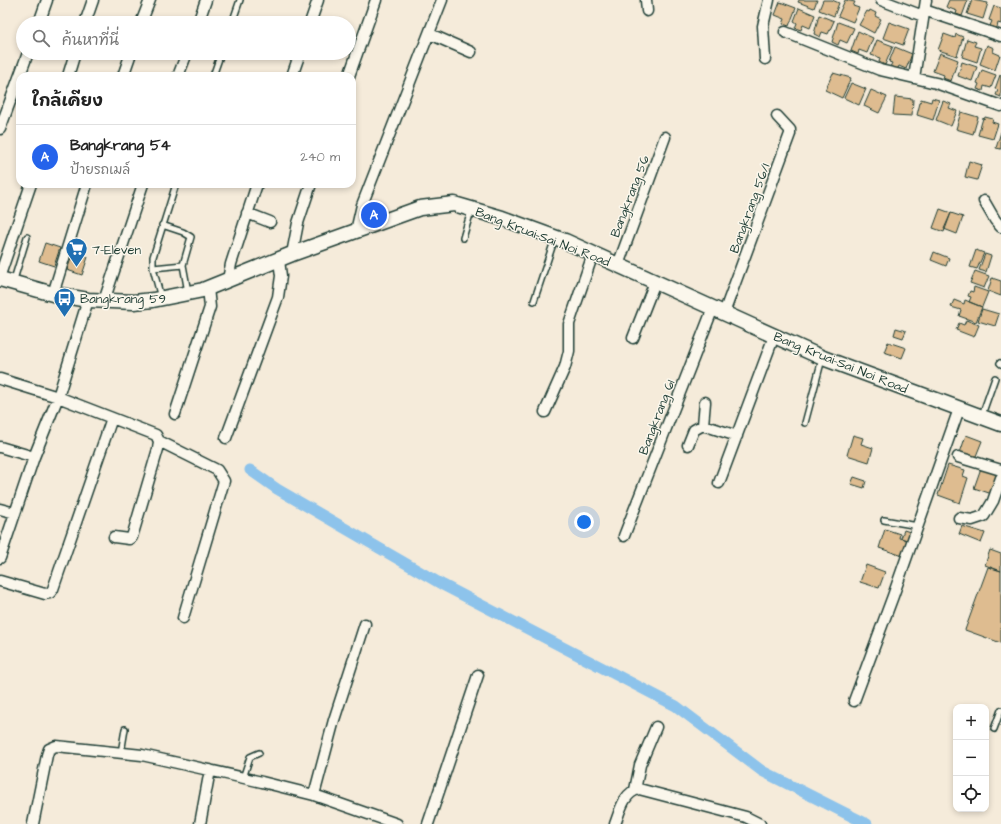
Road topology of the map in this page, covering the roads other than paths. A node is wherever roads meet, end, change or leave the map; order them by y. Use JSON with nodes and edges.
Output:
{"nodes":[{"id":1,"x":47,"y":0,"type":"edge"},
{"id":2,"x":93,"y":0,"type":"edge"},
{"id":3,"x":150,"y":0,"type":"edge"},
{"id":4,"x":206,"y":0,"type":"edge"},
{"id":5,"x":240,"y":0,"type":"edge"},
{"id":6,"x":318,"y":0,"type":"edge"},
{"id":7,"x":376,"y":0,"type":"edge"},
{"id":8,"x":442,"y":0,"type":"edge"},
{"id":9,"x":646,"y":0,"type":"edge"},
{"id":10,"x":769,"y":0,"type":"edge"},
{"id":11,"x":881,"y":0,"type":"edge"},
{"id":12,"x":926,"y":0,"type":"edge"},
{"id":13,"x":647,"y":11,"type":"dead end"},
{"id":14,"x":923,"y":13,"type":"junction"},
{"id":15,"x":41,"y":16,"type":"edge"},
{"id":16,"x":88,"y":16,"type":"edge"},
{"id":17,"x":144,"y":16,"type":"edge"},
{"id":18,"x":200,"y":16,"type":"edge"},
{"id":19,"x":234,"y":16,"type":"edge"},
{"id":20,"x":312,"y":16,"type":"edge"},
{"id":21,"x":786,"y":32,"type":"dead end"},
{"id":22,"x":430,"y":34,"type":"junction"},
{"id":23,"x":1001,"y":36,"type":"edge"},
{"id":24,"x":471,"y":52,"type":"dead end"},
{"id":25,"x":356,"y":56,"type":"edge"},
{"id":26,"x":765,"y":59,"type":"dead end"},
{"id":27,"x":25,"y":60,"type":"edge"},
{"id":28,"x":73,"y":60,"type":"edge"},
{"id":29,"x":129,"y":60,"type":"edge"},
{"id":30,"x":184,"y":60,"type":"edge"},
{"id":31,"x":219,"y":60,"type":"edge"},
{"id":32,"x":298,"y":60,"type":"edge"},
{"id":33,"x":355,"y":60,"type":"edge"},
{"id":34,"x":21,"y":72,"type":"edge"},
{"id":35,"x":69,"y":72,"type":"edge"},
{"id":36,"x":124,"y":72,"type":"edge"},
{"id":37,"x":180,"y":72,"type":"edge"},
{"id":38,"x":214,"y":72,"type":"edge"},
{"id":39,"x":293,"y":72,"type":"edge"},
{"id":40,"x":350,"y":72,"type":"edge"},
{"id":41,"x":914,"y":78,"type":"junction"},
{"id":42,"x":16,"y":86,"type":"edge"},
{"id":43,"x":1001,"y":106,"type":"edge"},
{"id":44,"x":777,"y":116,"type":"dead end"},
{"id":45,"x":0,"y":129,"type":"edge"},
{"id":46,"x":665,"y":137,"type":"dead end"},
{"id":47,"x":30,"y":188,"type":"edge"},
{"id":48,"x":86,"y":188,"type":"edge"},
{"id":49,"x":142,"y":188,"type":"edge"},
{"id":50,"x":175,"y":188,"type":"edge"},
{"id":51,"x":256,"y":188,"type":"edge"},
{"id":52,"x":310,"y":188,"type":"edge"},
{"id":53,"x":984,"y":201,"type":"dead end"},
{"id":54,"x":472,"y":209,"type":"junction"},
{"id":55,"x":247,"y":213,"type":"junction"},
{"id":56,"x":270,"y":222,"type":"dead end"},
{"id":57,"x":162,"y":225,"type":"junction"},
{"id":58,"x":1001,"y":227,"type":"edge"},
{"id":59,"x":356,"y":230,"type":"junction"},
{"id":60,"x":27,"y":236,"type":"dead end"},
{"id":61,"x":555,"y":237,"type":"junction"},
{"id":62,"x":463,"y":238,"type":"dead end"},
{"id":63,"x":593,"y":254,"type":"junction"},
{"id":64,"x":286,"y":257,"type":"junction"},
{"id":65,"x":618,"y":264,"type":"junction"},
{"id":66,"x":183,"y":265,"type":"junction"},
{"id":67,"x":153,"y":268,"type":"junction"},
{"id":68,"x":0,"y":276,"type":"edge"},
{"id":69,"x":228,"y":280,"type":"junction"},
{"id":70,"x":7,"y":281,"type":"edge"},
{"id":71,"x":655,"y":282,"type":"junction"},
{"id":72,"x":208,"y":288,"type":"junction"},
{"id":73,"x":188,"y":293,"type":"junction"},
{"id":74,"x":53,"y":294,"type":"junction"},
{"id":75,"x":162,"y":299,"type":"junction"},
{"id":76,"x":88,"y":300,"type":"junction"},
{"id":77,"x":104,"y":301,"type":"junction"},
{"id":78,"x":534,"y":301,"type":"dead end"},
{"id":79,"x":719,"y":310,"type":"junction"},
{"id":80,"x":774,"y":336,"type":"junction"},
{"id":81,"x":633,"y":338,"type":"dead end"},
{"id":82,"x":823,"y":358,"type":"junction"},
{"id":83,"x":995,"y":378,"type":"dead end"},
{"id":84,"x":0,"y":379,"type":"edge"},
{"id":85,"x":58,"y":397,"type":"junction"},
{"id":86,"x":705,"y":402,"type":"dead end"},
{"id":87,"x":959,"y":409,"type":"junction"},
{"id":88,"x":545,"y":412,"type":"dead end"},
{"id":89,"x":175,"y":414,"type":"dead end"},
{"id":90,"x":981,"y":417,"type":"junction"},
{"id":91,"x":112,"y":418,"type":"junction"},
{"id":92,"x":805,"y":423,"type":"dead end"},
{"id":93,"x":703,"y":424,"type":"junction"},
{"id":94,"x":1001,"y":424,"type":"edge"},
{"id":95,"x":736,"y":436,"type":"junction"},
{"id":96,"x":226,"y":438,"type":"dead end"},
{"id":97,"x":159,"y":441,"type":"junction"},
{"id":98,"x":688,"y":445,"type":"dead end"},
{"id":99,"x":0,"y":447,"type":"edge"},
{"id":100,"x":34,"y":457,"type":"junction"},
{"id":101,"x":958,"y":457,"type":"dead end"},
{"id":102,"x":1001,"y":470,"type":"edge"},
{"id":103,"x":1001,"y":478,"type":"edge"},
{"id":104,"x":719,"y":483,"type":"dead end"},
{"id":105,"x":0,"y":509,"type":"edge"},
{"id":106,"x":15,"y":513,"type":"junction"},
{"id":107,"x":959,"y":518,"type":"dead end"},
{"id":108,"x":884,"y":520,"type":"dead end"},
{"id":109,"x":918,"y":526,"type":"junction"},
{"id":110,"x":624,"y":536,"type":"dead end"},
{"id":111,"x":114,"y":537,"type":"dead end"},
{"id":112,"x":0,"y":558,"type":"edge"},
{"id":113,"x":0,"y":581,"type":"edge"},
{"id":114,"x":183,"y":618,"type":"dead end"},
{"id":115,"x":365,"y":624,"type":"dead end"},
{"id":116,"x":478,"y":675,"type":"dead end"},
{"id":117,"x":854,"y":701,"type":"dead end"},
{"id":118,"x":1001,"y":710,"type":"edge"},
{"id":119,"x":656,"y":727,"type":"dead end"},
{"id":120,"x":994,"y":729,"type":"dead end"},
{"id":121,"x":125,"y":730,"type":"dead end"},
{"id":122,"x":121,"y":753,"type":"junction"},
{"id":123,"x":259,"y":753,"type":"dead end"},
{"id":124,"x":210,"y":770,"type":"junction"},
{"id":125,"x":243,"y":778,"type":"junction"},
{"id":126,"x":635,"y":790,"type":"junction"},
{"id":127,"x":314,"y":795,"type":"junction"},
{"id":128,"x":32,"y":824,"type":"edge"},
{"id":129,"x":200,"y":824,"type":"edge"},
{"id":130,"x":397,"y":824,"type":"edge"},
{"id":131,"x":428,"y":824,"type":"edge"},
{"id":132,"x":615,"y":824,"type":"edge"},
{"id":133,"x":760,"y":824,"type":"edge"}],
"edges":[{"from":1,"to":15,"type":"street"},
{"from":2,"to":16,"type":"street"},
{"from":3,"to":17,"type":"street"},
{"from":4,"to":18,"type":"street"},
{"from":5,"to":19,"type":"lane"},
{"from":6,"to":20,"type":"street"},
{"from":7,"to":25,"type":"street"},
{"from":8,"to":22,"type":"street"},
{"from":9,"to":13,"type":"street"},
{"from":10,"to":26,"type":"street"},
{"from":11,"to":14,"type":"street"},
{"from":12,"to":14,"type":"street"},
{"from":14,"to":23,"type":"street"},
{"from":14,"to":41,"type":"street"},
{"from":21,"to":41,"type":"street"},
{"from":22,"to":24,"type":"street"},
{"from":22,"to":59,"type":"street"},
{"from":27,"to":34,"type":"street"},
{"from":28,"to":35,"type":"street"},
{"from":29,"to":36,"type":"street"},
{"from":30,"to":37,"type":"street"},
{"from":31,"to":38,"type":"lane"},
{"from":32,"to":39,"type":"street"},
{"from":33,"to":40,"type":"street"},
{"from":41,"to":43,"type":"street"},
{"from":42,"to":45,"type":"street"},
{"from":44,"to":79,"type":"street","name":"Bangkrang 56/1"},
{"from":46,"to":65,"type":"street","name":"Bangkrang 56"},
{"from":47,"to":68,"type":"street"},
{"from":48,"to":74,"type":"street"},
{"from":49,"to":77,"type":"street"},
{"from":50,"to":57,"type":"lane"},
{"from":51,"to":55,"type":"street"},
{"from":52,"to":64,"type":"street"},
{"from":53,"to":58,"type":"street"},
{"from":54,"to":59,"type":"main road","name":"Bang Kruai-Sai Noi Road"},
{"from":54,"to":61,"type":"main road","name":"Bang Kruai-Sai Noi Road"},
{"from":54,"to":62,"type":"lane"},
{"from":55,"to":56,"type":"street"},
{"from":55,"to":69,"type":"street"},
{"from":57,"to":66,"type":"lane"},
{"from":57,"to":67,"type":"lane"},
{"from":59,"to":64,"type":"main road","name":"Bang Kruai-Sai Noi Road"},
{"from":60,"to":70,"type":"lane"},
{"from":61,"to":63,"type":"main road","name":"Bang Kruai-Sai Noi Road"},
{"from":61,"to":78,"type":"lane"},
{"from":63,"to":65,"type":"main road","name":"Bang Kruai-Sai Noi Road"},
{"from":63,"to":88,"type":"street"},
{"from":64,"to":69,"type":"main road","name":"Bang Kruai-Sai Noi Road"},
{"from":64,"to":96,"type":"street"},
{"from":65,"to":71,"type":"main road","name":"Bang Kruai-Sai Noi Road"},
{"from":66,"to":67,"type":"lane"},
{"from":66,"to":73,"type":"lane"},
{"from":67,"to":75,"type":"lane"},
{"from":69,"to":72,"type":"main road","name":"Bang Kruai-Sai Noi Road"},
{"from":70,"to":74,"type":"main road","name":"Bang Kruai-Sai Noi Road"},
{"from":71,"to":79,"type":"main road","name":"Bang Kruai-Sai Noi Road"},
{"from":71,"to":81,"type":"street"},
{"from":72,"to":73,"type":"main road","name":"Bang Kruai-Sai Noi Road"},
{"from":72,"to":89,"type":"street"},
{"from":73,"to":75,"type":"main road","name":"Bang Kruai-Sai Noi Road"},
{"from":74,"to":76,"type":"main road","name":"Bang Kruai-Sai Noi Road"},
{"from":75,"to":77,"type":"main road","name":"Bang Kruai-Sai Noi Road"},
{"from":76,"to":77,"type":"main road","name":"Bang Kruai-Sai Noi Road"},
{"from":76,"to":85,"type":"street"},
{"from":79,"to":80,"type":"main road","name":"Bang Kruai-Sai Noi Road"},
{"from":79,"to":110,"type":"street","name":"Bangkrang 61"},
{"from":80,"to":82,"type":"main road","name":"Bang Kruai-Sai Noi Road"},
{"from":80,"to":95,"type":"street"},
{"from":82,"to":87,"type":"main road","name":"Bang Kruai-Sai Noi Road"},
{"from":82,"to":92,"type":"lane"},
{"from":83,"to":90,"type":"lane"},
{"from":84,"to":85,"type":"street"},
{"from":85,"to":91,"type":"street"},
{"from":85,"to":100,"type":"street"},
{"from":86,"to":93,"type":"street"},
{"from":87,"to":90,"type":"main road","name":"Bang Kruai-Sai Noi Road"},
{"from":87,"to":109,"type":"street"},
{"from":90,"to":94,"type":"main road","name":"Bang Kruai-Sai Noi Road"},
{"from":91,"to":97,"type":"street"},
{"from":91,"to":113,"type":"street"},
{"from":93,"to":95,"type":"street"},
{"from":93,"to":98,"type":"street"},
{"from":95,"to":104,"type":"street"},
{"from":97,"to":111,"type":"street"},
{"from":97,"to":114,"type":"street"},
{"from":99,"to":100,"type":"street"},
{"from":100,"to":106,"type":"street"},
{"from":101,"to":102,"type":"street"},
{"from":103,"to":107,"type":"street"},
{"from":105,"to":106,"type":"street"},
{"from":106,"to":112,"type":"street"},
{"from":108,"to":109,"type":"lane"},
{"from":109,"to":117,"type":"street"},
{"from":115,"to":127,"type":"street"},
{"from":116,"to":131,"type":"street"},
{"from":118,"to":120,"type":"lane"},
{"from":119,"to":126,"type":"street"},
{"from":121,"to":122,"type":"lane"},
{"from":122,"to":124,"type":"street"},
{"from":122,"to":128,"type":"street"},
{"from":123,"to":125,"type":"lane"},
{"from":124,"to":125,"type":"street"},
{"from":124,"to":129,"type":"street"},
{"from":125,"to":127,"type":"street"},
{"from":126,"to":132,"type":"street"},
{"from":126,"to":133,"type":"street"},
{"from":127,"to":130,"type":"street"}]}
